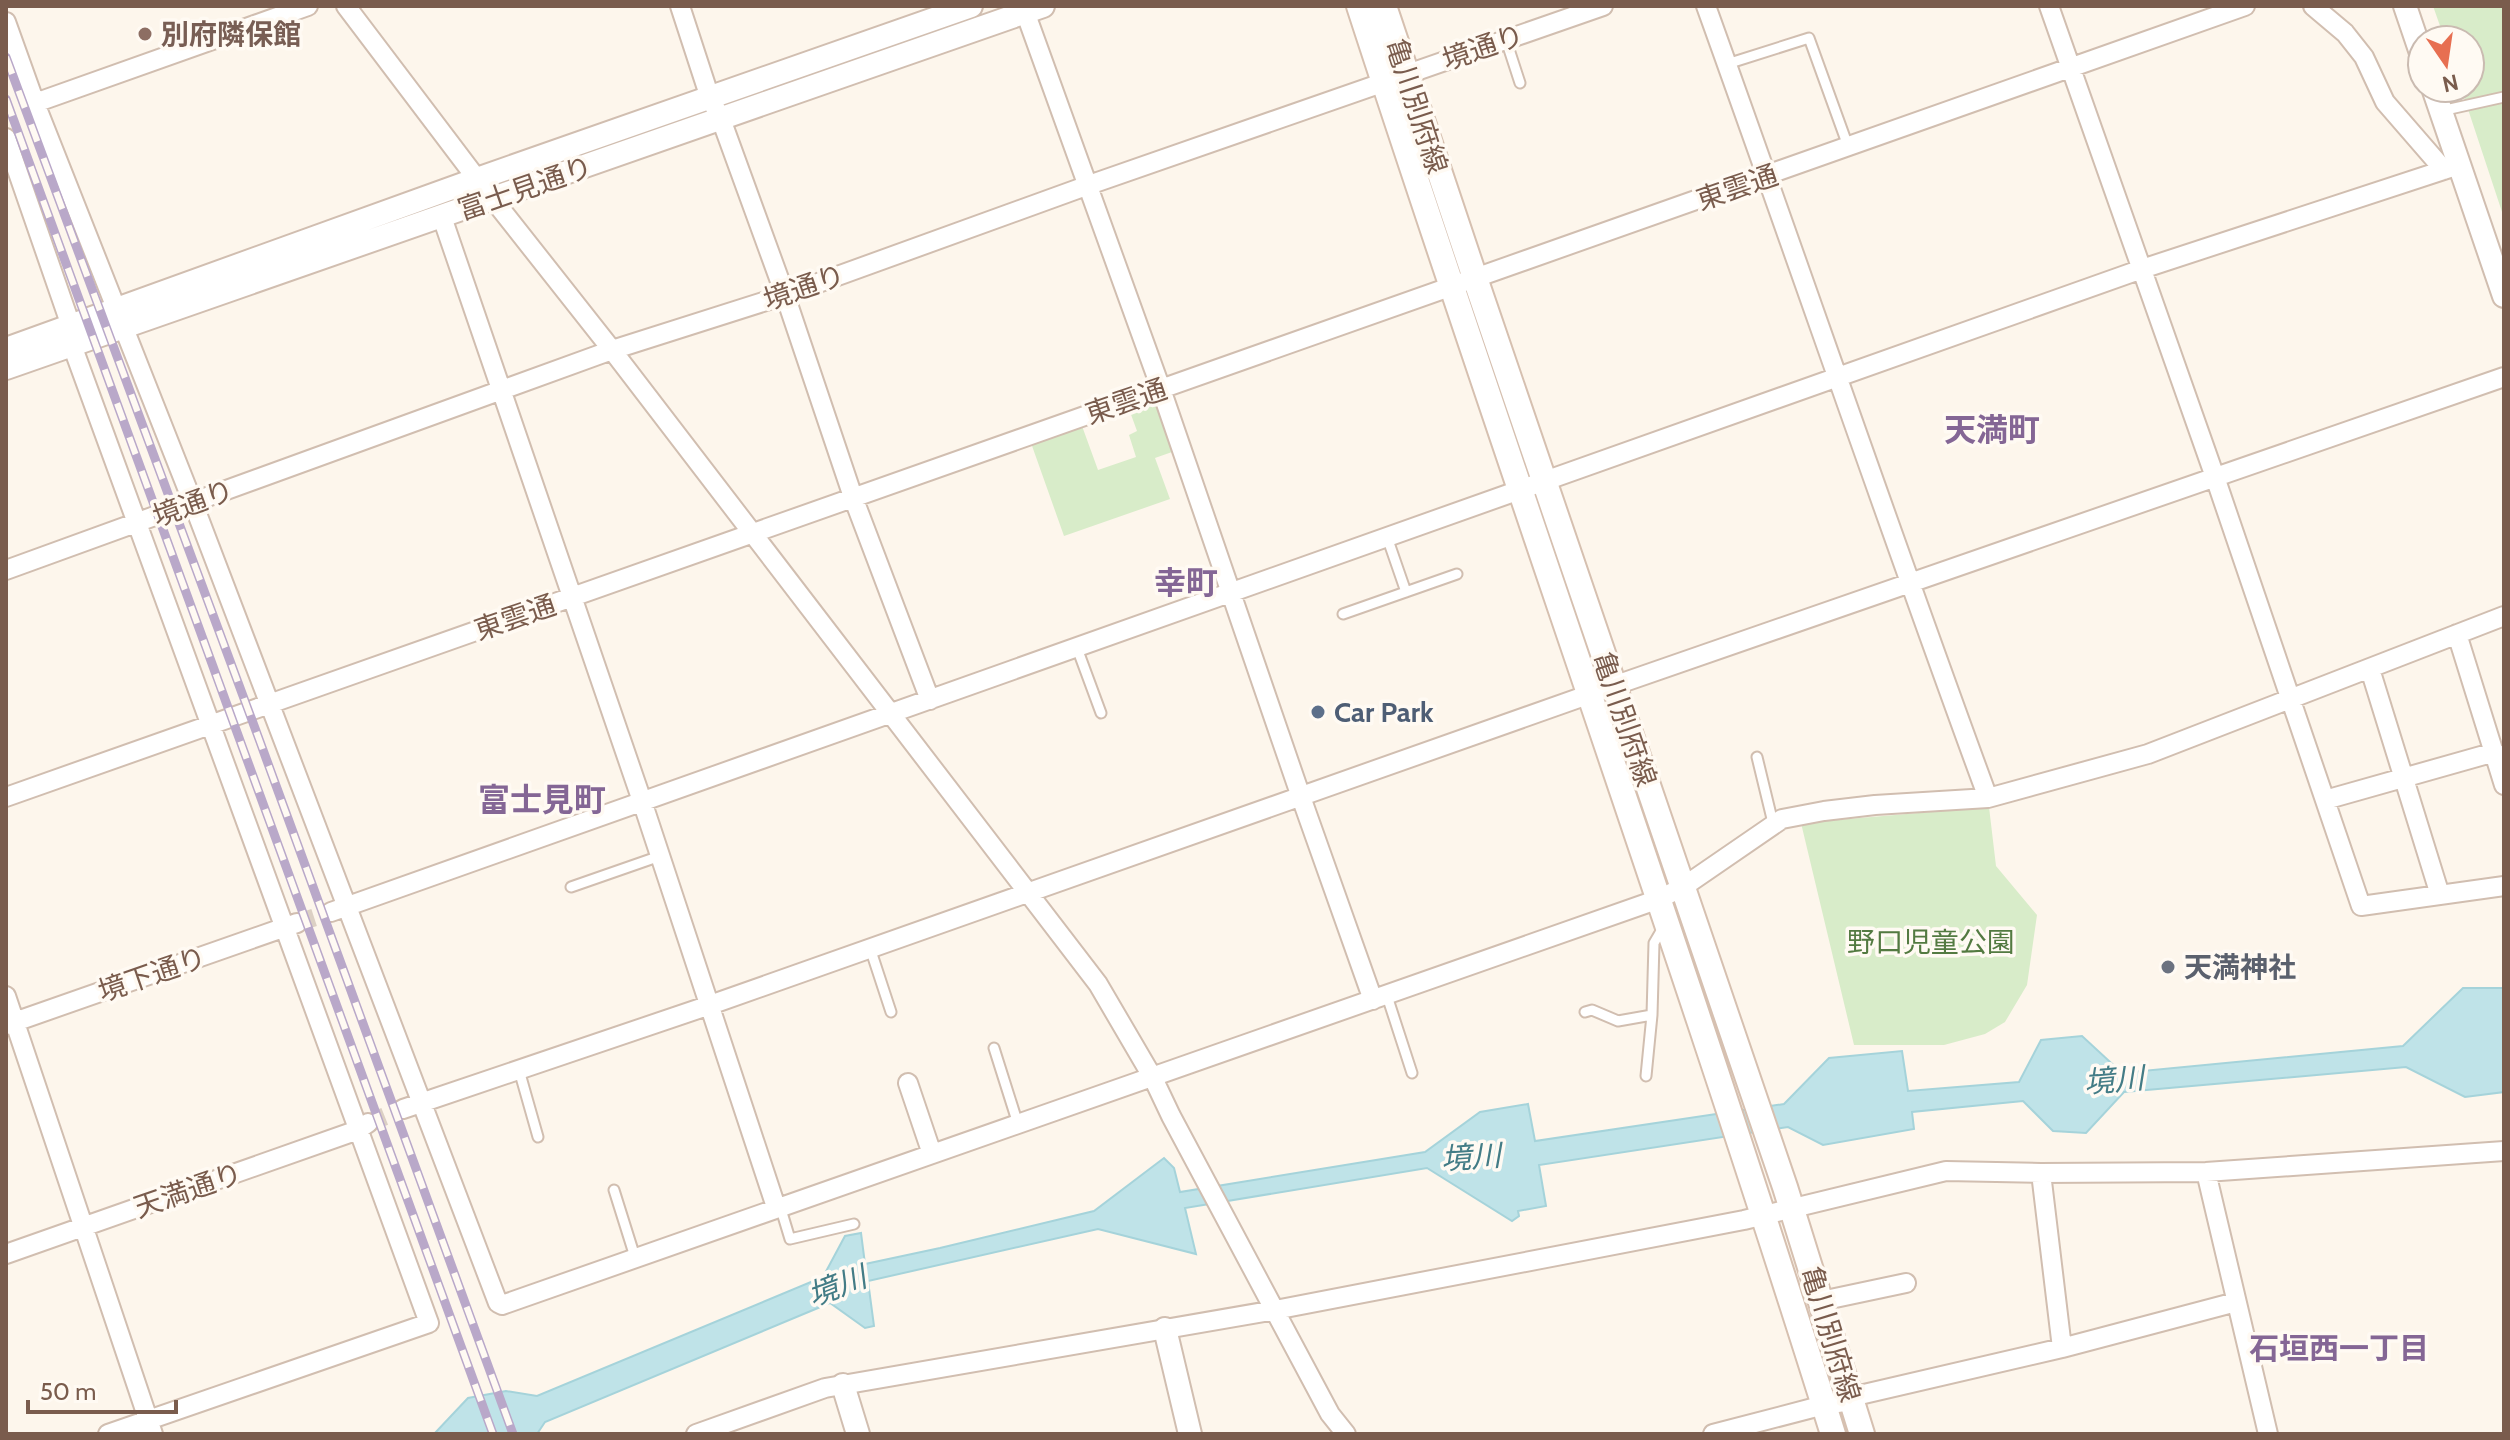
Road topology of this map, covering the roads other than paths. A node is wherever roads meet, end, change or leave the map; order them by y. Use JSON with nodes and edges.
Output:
{"nodes":[{"id":1,"x":308,"y":6,"type":"edge"},
{"id":2,"x":346,"y":6,"type":"edge"},
{"id":3,"x":680,"y":6,"type":"edge"},
{"id":4,"x":971,"y":6,"type":"edge"},
{"id":5,"x":1359,"y":6,"type":"edge"},
{"id":6,"x":1384,"y":6,"type":"edge"},
{"id":7,"x":1603,"y":6,"type":"edge"},
{"id":8,"x":1706,"y":6,"type":"edge"},
{"id":9,"x":2049,"y":6,"type":"edge"},
{"id":10,"x":2245,"y":6,"type":"edge"},
{"id":11,"x":2313,"y":6,"type":"edge"},
{"id":12,"x":1030,"y":8,"type":"edge"},
{"id":13,"x":6,"y":22,"type":"edge"},
{"id":14,"x":1506,"y":40,"type":"junction"},
{"id":15,"x":1727,"y":64,"type":"junction"},
{"id":16,"x":2070,"y":67,"type":"junction"},
{"id":17,"x":1395,"y":78,"type":"junction"},
{"id":18,"x":1520,"y":83,"type":"dead end"},
{"id":19,"x":2504,"y":97,"type":"edge"},
{"id":20,"x":710,"y":98,"type":"junction"},
{"id":21,"x":35,"y":103,"type":"junction"},
{"id":22,"x":2439,"y":104,"type":"edge"},
{"id":23,"x":2441,"y":111,"type":"junction"},
{"id":24,"x":721,"y":119,"type":"junction"},
{"id":25,"x":6,"y":138,"type":"edge"},
{"id":26,"x":1848,"y":147,"type":"junction"},
{"id":27,"x":2452,"y":167,"type":"junction"},
{"id":28,"x":1768,"y":176,"type":"junction"},
{"id":29,"x":477,"y":179,"type":"junction"},
{"id":30,"x":1086,"y":186,"type":"junction"},
{"id":31,"x":494,"y":199,"type":"junction"},
{"id":32,"x":442,"y":217,"type":"junction"},
{"id":33,"x":2142,"y":269,"type":"junction"},
{"id":34,"x":1464,"y":282,"type":"junction"},
{"id":35,"x":2502,"y":285,"type":"edge"},
{"id":36,"x":785,"y":295,"type":"junction"},
{"id":37,"x":120,"y":318,"type":"junction"},
{"id":38,"x":71,"y":335,"type":"junction"},
{"id":39,"x":6,"y":349,"type":"edge"},
{"id":40,"x":612,"y":350,"type":"junction"},
{"id":41,"x":6,"y":368,"type":"edge"},
{"id":42,"x":2504,"y":377,"type":"edge"},
{"id":43,"x":1838,"y":378,"type":"junction"},
{"id":44,"x":1161,"y":389,"type":"junction"},
{"id":45,"x":503,"y":391,"type":"junction"},
{"id":46,"x":2215,"y":477,"type":"junction"},
{"id":47,"x":1544,"y":482,"type":"junction"},
{"id":48,"x":1521,"y":491,"type":"junction"},
{"id":49,"x":853,"y":497,"type":"junction"},
{"id":50,"x":193,"y":503,"type":"junction"},
{"id":51,"x":137,"y":523,"type":"junction"},
{"id":52,"x":752,"y":534,"type":"junction"},
{"id":53,"x":1387,"y":537,"type":"junction"},
{"id":54,"x":6,"y":570,"type":"edge"},
{"id":55,"x":1457,"y":574,"type":"dead end"},
{"id":56,"x":1909,"y":584,"type":"junction"},
{"id":57,"x":1406,"y":592,"type":"junction"},
{"id":58,"x":1230,"y":593,"type":"junction"},
{"id":59,"x":571,"y":597,"type":"junction"},
{"id":60,"x":1343,"y":614,"type":"dead end"},
{"id":61,"x":2504,"y":616,"type":"edge"},
{"id":62,"x":2457,"y":634,"type":"junction"},
{"id":63,"x":1077,"y":648,"type":"junction"},
{"id":64,"x":2370,"y":669,"type":"junction"},
{"id":65,"x":1613,"y":686,"type":"junction"},
{"id":66,"x":1589,"y":695,"type":"junction"},
{"id":67,"x":930,"y":700,"type":"junction"},
{"id":68,"x":2291,"y":700,"type":"junction"},
{"id":69,"x":269,"y":703,"type":"junction"},
{"id":70,"x":892,"y":713,"type":"junction"},
{"id":71,"x":1101,"y":713,"type":"dead end"},
{"id":72,"x":210,"y":725,"type":"junction"},
{"id":73,"x":2495,"y":752,"type":"junction"},
{"id":74,"x":1757,"y":757,"type":"dead end"},
{"id":75,"x":2403,"y":777,"type":"junction"},
{"id":76,"x":2504,"y":785,"type":"edge"},
{"id":77,"x":6,"y":797,"type":"edge"},
{"id":78,"x":1301,"y":797,"type":"junction"},
{"id":79,"x":1988,"y":798,"type":"junction"},
{"id":80,"x":2325,"y":800,"type":"junction"},
{"id":81,"x":642,"y":801,"type":"junction"},
{"id":82,"x":1773,"y":823,"type":"junction"},
{"id":83,"x":660,"y":856,"type":"junction"},
{"id":84,"x":2504,"y":886,"type":"edge"},
{"id":85,"x":571,"y":887,"type":"dead end"},
{"id":86,"x":1683,"y":887,"type":"junction"},
{"id":87,"x":1028,"y":891,"type":"junction"},
{"id":88,"x":2440,"y":895,"type":"junction"},
{"id":89,"x":1659,"y":899,"type":"junction"},
{"id":90,"x":338,"y":909,"type":"junction"},
{"id":91,"x":1665,"y":923,"type":"junction"},
{"id":92,"x":291,"y":925,"type":"junction"},
{"id":93,"x":870,"y":948,"type":"junction"},
{"id":94,"x":6,"y":996,"type":"edge"},
{"id":95,"x":1380,"y":998,"type":"junction"},
{"id":96,"x":710,"y":1005,"type":"junction"},
{"id":97,"x":891,"y":1012,"type":"dead end"},
{"id":98,"x":1585,"y":1012,"type":"dead end"},
{"id":99,"x":1652,"y":1015,"type":"junction"},
{"id":100,"x":11,"y":1024,"type":"edge"},
{"id":101,"x":994,"y":1048,"type":"dead end"},
{"id":102,"x":519,"y":1070,"type":"junction"},
{"id":103,"x":1412,"y":1073,"type":"dead end"},
{"id":104,"x":1646,"y":1076,"type":"dead end"},
{"id":105,"x":1153,"y":1078,"type":"junction"},
{"id":106,"x":908,"y":1083,"type":"dead end"},
{"id":107,"x":422,"y":1103,"type":"junction"},
{"id":108,"x":403,"y":1109,"type":"tunnel mouth"},
{"id":109,"x":1018,"y":1124,"type":"junction"},
{"id":110,"x":363,"y":1126,"type":"junction"},
{"id":111,"x":538,"y":1137,"type":"dead end"},
{"id":112,"x":2504,"y":1151,"type":"edge"},
{"id":113,"x":932,"y":1154,"type":"junction"},
{"id":114,"x":2206,"y":1172,"type":"junction"},
{"id":115,"x":2041,"y":1173,"type":"junction"},
{"id":116,"x":614,"y":1190,"type":"dead end"},
{"id":117,"x":1788,"y":1198,"type":"junction"},
{"id":118,"x":778,"y":1207,"type":"junction"},
{"id":119,"x":1765,"y":1216,"type":"junction"},
{"id":120,"x":854,"y":1224,"type":"dead end"},
{"id":121,"x":83,"y":1227,"type":"junction"},
{"id":122,"x":6,"y":1254,"type":"edge"},
{"id":123,"x":635,"y":1257,"type":"junction"},
{"id":124,"x":1906,"y":1283,"type":"dead end"},
{"id":125,"x":1821,"y":1301,"type":"junction"},
{"id":126,"x":2236,"y":1302,"type":"junction"},
{"id":127,"x":1275,"y":1310,"type":"junction"},
{"id":128,"x":1165,"y":1329,"type":"junction"},
{"id":129,"x":2062,"y":1348,"type":"junction"},
{"id":130,"x":843,"y":1385,"type":"junction"},
{"id":131,"x":1851,"y":1397,"type":"junction"},
{"id":132,"x":1824,"y":1405,"type":"junction"},
{"id":133,"x":150,"y":1427,"type":"edge"},
{"id":134,"x":108,"y":1434,"type":"edge"},
{"id":135,"x":696,"y":1434,"type":"edge"},
{"id":136,"x":858,"y":1434,"type":"edge"},
{"id":137,"x":1190,"y":1434,"type":"edge"},
{"id":138,"x":1346,"y":1434,"type":"edge"},
{"id":139,"x":1713,"y":1434,"type":"edge"},
{"id":140,"x":1833,"y":1434,"type":"edge"},
{"id":141,"x":1862,"y":1434,"type":"edge"},
{"id":142,"x":2268,"y":1434,"type":"edge"}],
"edges":[{"from":1,"to":21,"type":"street"},
{"from":2,"to":29,"type":"street"},
{"from":3,"to":20,"type":"street"},
{"from":4,"to":20,"type":"street","name":"富士見通り"},
{"from":5,"to":17,"type":"main road","name":"亀川別府線"},
{"from":6,"to":17,"type":"main road","name":"亀川別府線"},
{"from":7,"to":14,"type":"street","name":"境通り"},
{"from":8,"to":15,"type":"street"},
{"from":9,"to":16,"type":"street"},
{"from":10,"to":16,"type":"street","name":"東雲通"},
{"from":11,"to":27,"type":"street"},
{"from":12,"to":24,"type":"street","name":"富士見通り"},
{"from":12,"to":30,"type":"street"},
{"from":13,"to":21,"type":"street"},
{"from":14,"to":17,"type":"street","name":"境通り"},
{"from":14,"to":18,"type":"lane"},
{"from":15,"to":26,"type":"lane"},
{"from":15,"to":28,"type":"street"},
{"from":16,"to":26,"type":"street","name":"東雲通"},
{"from":16,"to":33,"type":"street"},
{"from":17,"to":30,"type":"street","name":"境通り"},
{"from":17,"to":34,"type":"main road","name":"亀川別府線"},
{"from":19,"to":23,"type":"lane"},
{"from":20,"to":24,"type":"street"},
{"from":20,"to":29,"type":"street","name":"富士見通り"},
{"from":21,"to":37,"type":"street"},
{"from":22,"to":23,"type":"street"},
{"from":23,"to":27,"type":"street"},
{"from":24,"to":31,"type":"street","name":"富士見通り"},
{"from":24,"to":36,"type":"street"},
{"from":25,"to":38,"type":"street"},
{"from":26,"to":28,"type":"street","name":"東雲通"},
{"from":27,"to":33,"type":"street"},
{"from":27,"to":35,"type":"street"},
{"from":28,"to":34,"type":"street","name":"東雲通"},
{"from":28,"to":43,"type":"street"},
{"from":29,"to":31,"type":"street"},
{"from":29,"to":37,"type":"street","name":"富士見通り"},
{"from":30,"to":36,"type":"street","name":"境通り"},
{"from":30,"to":44,"type":"street"},
{"from":31,"to":32,"type":"street","name":"富士見通り"},
{"from":31,"to":40,"type":"street"},
{"from":32,"to":37,"type":"street","name":"富士見通り"},
{"from":32,"to":45,"type":"street"},
{"from":33,"to":43,"type":"street"},
{"from":33,"to":46,"type":"street"},
{"from":34,"to":44,"type":"street","name":"東雲通"},
{"from":34,"to":47,"type":"main road","name":"亀川別府線"},
{"from":34,"to":48,"type":"main road","name":"亀川別府線"},
{"from":36,"to":40,"type":"street","name":"境通り"},
{"from":36,"to":49,"type":"street"},
{"from":37,"to":38,"type":"street","name":"富士見通り"},
{"from":37,"to":50,"type":"street"},
{"from":38,"to":39,"type":"street","name":"富士見通り"},
{"from":38,"to":41,"type":"street","name":"富士見通り"},
{"from":38,"to":51,"type":"street"},
{"from":40,"to":45,"type":"street","name":"境通り"},
{"from":40,"to":52,"type":"street"},
{"from":42,"to":46,"type":"street"},
{"from":43,"to":47,"type":"street"},
{"from":43,"to":56,"type":"street"},
{"from":44,"to":49,"type":"street","name":"東雲通"},
{"from":44,"to":58,"type":"street"},
{"from":45,"to":50,"type":"street","name":"境通り"},
{"from":45,"to":59,"type":"street"},
{"from":46,"to":56,"type":"street"},
{"from":46,"to":68,"type":"street"},
{"from":47,"to":48,"type":"street"},
{"from":47,"to":65,"type":"main road","name":"亀川別府線"},
{"from":48,"to":53,"type":"street"},
{"from":48,"to":66,"type":"main road","name":"亀川別府線"},
{"from":49,"to":52,"type":"street","name":"東雲通"},
{"from":49,"to":67,"type":"street"},
{"from":50,"to":51,"type":"street","name":"境通り"},
{"from":50,"to":69,"type":"street"},
{"from":51,"to":54,"type":"street","name":"境通り"},
{"from":51,"to":72,"type":"street"},
{"from":52,"to":59,"type":"street","name":"東雲通"},
{"from":52,"to":70,"type":"street"},
{"from":53,"to":57,"type":"lane"},
{"from":53,"to":58,"type":"street"},
{"from":55,"to":57,"type":"lane"},
{"from":56,"to":65,"type":"street"},
{"from":56,"to":79,"type":"street"},
{"from":57,"to":60,"type":"lane"},
{"from":58,"to":63,"type":"street"},
{"from":58,"to":78,"type":"street"},
{"from":59,"to":69,"type":"street","name":"東雲通"},
{"from":59,"to":81,"type":"street"},
{"from":61,"to":62,"type":"street"},
{"from":62,"to":64,"type":"street"},
{"from":62,"to":73,"type":"street"},
{"from":63,"to":67,"type":"street"},
{"from":63,"to":71,"type":"lane"},
{"from":64,"to":68,"type":"street"},
{"from":64,"to":75,"type":"street"},
{"from":65,"to":66,"type":"street"},
{"from":65,"to":86,"type":"main road","name":"亀川別府線"},
{"from":66,"to":78,"type":"street"},
{"from":66,"to":89,"type":"main road","name":"亀川別府線"},
{"from":67,"to":70,"type":"street"},
{"from":68,"to":79,"type":"street"},
{"from":68,"to":80,"type":"street"},
{"from":69,"to":72,"type":"street","name":"東雲通"},
{"from":69,"to":90,"type":"street"},
{"from":70,"to":81,"type":"street"},
{"from":70,"to":87,"type":"street"},
{"from":72,"to":77,"type":"street","name":"東雲通"},
{"from":72,"to":92,"type":"street"},
{"from":73,"to":75,"type":"street"},
{"from":73,"to":76,"type":"street"},
{"from":74,"to":82,"type":"lane"},
{"from":75,"to":80,"type":"street"},
{"from":75,"to":88,"type":"street"},
{"from":78,"to":87,"type":"street"},
{"from":78,"to":95,"type":"street"},
{"from":79,"to":82,"type":"street"},
{"from":80,"to":88,"type":"street"},
{"from":81,"to":83,"type":"street"},
{"from":81,"to":90,"type":"street"},
{"from":82,"to":86,"type":"street"},
{"from":83,"to":85,"type":"lane"},
{"from":83,"to":96,"type":"street"},
{"from":84,"to":88,"type":"street"},
{"from":86,"to":89,"type":"street"},
{"from":86,"to":117,"type":"main road","name":"亀川別府線"},
{"from":87,"to":93,"type":"street"},
{"from":87,"to":105,"type":"street"},
{"from":89,"to":91,"type":"main road","name":"亀川別府線"},
{"from":89,"to":95,"type":"street"},
{"from":90,"to":107,"type":"street"},
{"from":91,"to":99,"type":"lane"},
{"from":91,"to":119,"type":"main road","name":"亀川別府線"},
{"from":92,"to":100,"type":"street","name":"境下通り"},
{"from":92,"to":110,"type":"street"},
{"from":93,"to":96,"type":"street"},
{"from":93,"to":97,"type":"lane"},
{"from":94,"to":100,"type":"street"},
{"from":95,"to":103,"type":"lane"},
{"from":95,"to":105,"type":"street"},
{"from":96,"to":102,"type":"street"},
{"from":96,"to":118,"type":"street"},
{"from":98,"to":99,"type":"lane"},
{"from":99,"to":104,"type":"lane"},
{"from":100,"to":121,"type":"street"},
{"from":101,"to":109,"type":"lane"},
{"from":102,"to":107,"type":"street"},
{"from":102,"to":111,"type":"lane"},
{"from":105,"to":109,"type":"street"},
{"from":105,"to":127,"type":"street"},
{"from":106,"to":113,"type":"street"},
{"from":107,"to":108,"type":"street"},
{"from":107,"to":123,"type":"street"},
{"from":109,"to":113,"type":"street"},
{"from":110,"to":121,"type":"street","name":"天満通り"},
{"from":110,"to":133,"type":"street"},
{"from":112,"to":114,"type":"street"},
{"from":113,"to":118,"type":"street"},
{"from":114,"to":115,"type":"street"},
{"from":114,"to":126,"type":"street"},
{"from":115,"to":117,"type":"street"},
{"from":115,"to":129,"type":"street"},
{"from":116,"to":123,"type":"lane"},
{"from":117,"to":119,"type":"street"},
{"from":117,"to":125,"type":"main road","name":"亀川別府線"},
{"from":118,"to":120,"type":"lane"},
{"from":118,"to":123,"type":"street"},
{"from":119,"to":127,"type":"street"},
{"from":119,"to":132,"type":"main road","name":"亀川別府線"},
{"from":121,"to":122,"type":"street","name":"天満通り"},
{"from":121,"to":133,"type":"street"},
{"from":124,"to":125,"type":"street"},
{"from":125,"to":131,"type":"main road","name":"亀川別府線"},
{"from":126,"to":129,"type":"street"},
{"from":126,"to":142,"type":"street"},
{"from":127,"to":128,"type":"street"},
{"from":127,"to":138,"type":"street"},
{"from":128,"to":130,"type":"street"},
{"from":128,"to":137,"type":"street"},
{"from":129,"to":131,"type":"street"},
{"from":130,"to":135,"type":"street"},
{"from":130,"to":136,"type":"street"},
{"from":131,"to":132,"type":"street"},
{"from":131,"to":141,"type":"main road","name":"亀川別府線"},
{"from":132,"to":139,"type":"street"},
{"from":132,"to":140,"type":"main road","name":"亀川別府線"},
{"from":133,"to":134,"type":"street"}]}
